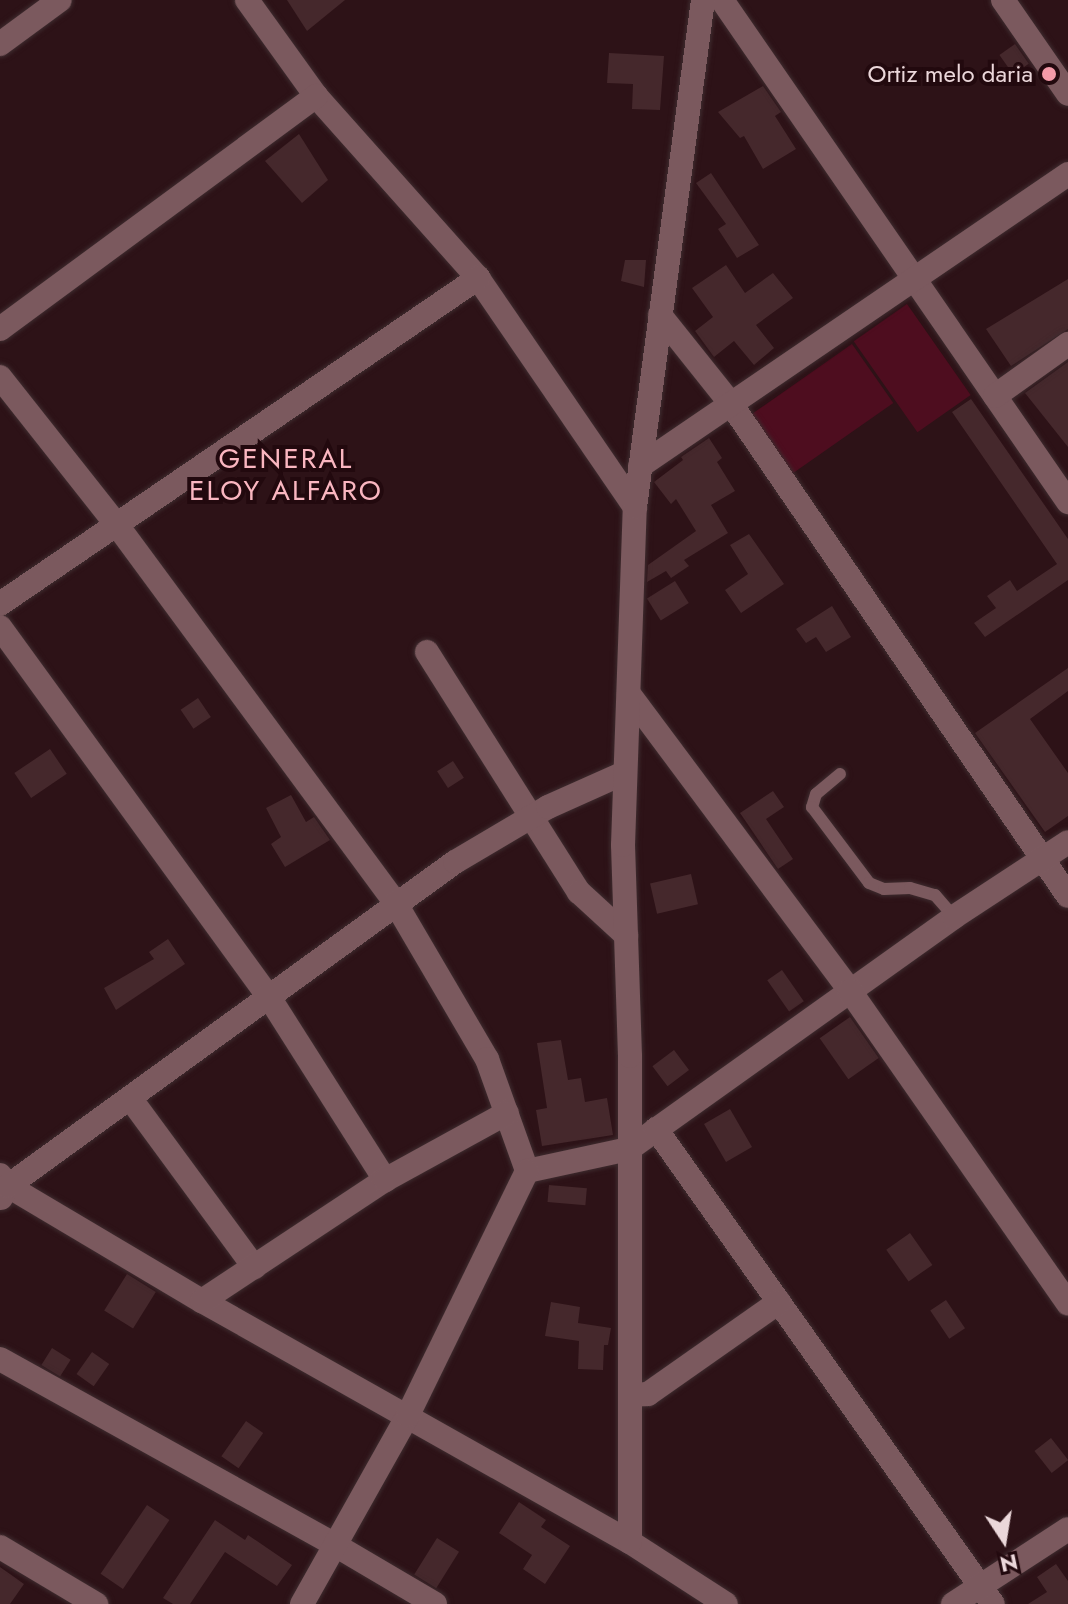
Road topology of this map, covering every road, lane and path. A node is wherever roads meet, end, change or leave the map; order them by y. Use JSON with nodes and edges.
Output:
{"nodes":[{"id":1,"x":60,"y":0,"type":"edge"},
{"id":2,"x":247,"y":0,"type":"edge"},
{"id":3,"x":703,"y":0,"type":"edge"},
{"id":4,"x":722,"y":0,"type":"edge"},
{"id":5,"x":1003,"y":0,"type":"edge"},
{"id":6,"x":0,"y":44,"type":"edge"},
{"id":7,"x":1068,"y":94,"type":"edge"},
{"id":8,"x":316,"y":96,"type":"junction"},
{"id":9,"x":1068,"y":174,"type":"edge"},
{"id":10,"x":478,"y":278,"type":"junction"},
{"id":11,"x":911,"y":279,"type":"junction"},
{"id":12,"x":660,"y":315,"type":"junction"},
{"id":13,"x":0,"y":329,"type":"edge"},
{"id":14,"x":1068,"y":344,"type":"edge"},
{"id":15,"x":0,"y":377,"type":"edge"},
{"id":16,"x":995,"y":396,"type":"junction"},
{"id":17,"x":731,"y":404,"type":"junction"},
{"id":18,"x":640,"y":466,"type":"junction"},
{"id":19,"x":1065,"y":492,"type":"edge"},
{"id":20,"x":635,"y":507,"type":"junction"},
{"id":21,"x":117,"y":525,"type":"junction"},
{"id":22,"x":0,"y":604,"type":"edge"},
{"id":23,"x":0,"y":627,"type":"edge"},
{"id":24,"x":427,"y":652,"type":"dead end"},
{"id":25,"x":629,"y":694,"type":"junction"},
{"id":26,"x":624,"y":773,"type":"junction"},
{"id":27,"x":840,"y":774,"type":"dead end"},
{"id":28,"x":532,"y":817,"type":"junction"},
{"id":29,"x":1068,"y":842,"type":"edge"},
{"id":30,"x":1042,"y":859,"type":"junction"},
{"id":31,"x":1068,"y":896,"type":"edge"},
{"id":32,"x":396,"y":904,"type":"junction"},
{"id":33,"x":954,"y":917,"type":"junction"},
{"id":34,"x":626,"y":935,"type":"junction"},
{"id":35,"x":850,"y":991,"type":"junction"},
{"id":36,"x":269,"y":997,"type":"junction"},
{"id":37,"x":130,"y":1098,"type":"junction"},
{"id":38,"x":507,"y":1113,"type":"junction"},
{"id":39,"x":656,"y":1129,"type":"junction"},
{"id":40,"x":629,"y":1149,"type":"junction"},
{"id":41,"x":527,"y":1171,"type":"junction"},
{"id":42,"x":385,"y":1180,"type":"junction"},
{"id":43,"x":3,"y":1187,"type":"edge"},
{"id":44,"x":254,"y":1267,"type":"junction"},
{"id":45,"x":202,"y":1301,"type":"junction"},
{"id":46,"x":779,"y":1302,"type":"junction"},
{"id":47,"x":1068,"y":1303,"type":"edge"},
{"id":48,"x":0,"y":1359,"type":"edge"},
{"id":49,"x":630,"y":1395,"type":"junction"},
{"id":50,"x":408,"y":1415,"type":"junction"},
{"id":51,"x":1068,"y":1529,"type":"edge"},
{"id":52,"x":630,"y":1542,"type":"junction"},
{"id":53,"x":335,"y":1545,"type":"junction"},
{"id":54,"x":0,"y":1547,"type":"edge"},
{"id":55,"x":987,"y":1596,"type":"edge"},
{"id":56,"x":96,"y":1604,"type":"edge"},
{"id":57,"x":302,"y":1604,"type":"edge"},
{"id":58,"x":435,"y":1604,"type":"edge"},
{"id":59,"x":726,"y":1604,"type":"edge"},
{"id":60,"x":953,"y":1604,"type":"edge"}],
"edges":[{"from":1,"to":6,"type":"street"},
{"from":2,"to":8,"type":"street"},
{"from":3,"to":12,"type":"street"},
{"from":4,"to":11,"type":"street"},
{"from":5,"to":7,"type":"street"},
{"from":8,"to":10,"type":"street"},
{"from":8,"to":13,"type":"street"},
{"from":9,"to":11,"type":"street"},
{"from":10,"to":20,"type":"street"},
{"from":10,"to":21,"type":"street"},
{"from":11,"to":16,"type":"street"},
{"from":11,"to":17,"type":"street"},
{"from":12,"to":17,"type":"street"},
{"from":12,"to":18,"type":"street"},
{"from":14,"to":16,"type":"street"},
{"from":15,"to":21,"type":"street"},
{"from":16,"to":19,"type":"street"},
{"from":17,"to":18,"type":"street"},
{"from":17,"to":30,"type":"street"},
{"from":18,"to":20,"type":"street"},
{"from":20,"to":25,"type":"street"},
{"from":21,"to":22,"type":"street"},
{"from":21,"to":32,"type":"street"},
{"from":23,"to":36,"type":"street"},
{"from":24,"to":28,"type":"street"},
{"from":25,"to":26,"type":"street"},
{"from":25,"to":35,"type":"street"},
{"from":26,"to":28,"type":"street"},
{"from":26,"to":34,"type":"street"},
{"from":27,"to":33,"type":"lane"},
{"from":28,"to":32,"type":"street"},
{"from":28,"to":34,"type":"street"},
{"from":29,"to":30,"type":"street"},
{"from":30,"to":31,"type":"street"},
{"from":30,"to":33,"type":"street"},
{"from":32,"to":36,"type":"street"},
{"from":32,"to":38,"type":"street"},
{"from":33,"to":35,"type":"street"},
{"from":34,"to":40,"type":"street"},
{"from":35,"to":39,"type":"street"},
{"from":35,"to":47,"type":"street"},
{"from":36,"to":37,"type":"street"},
{"from":36,"to":42,"type":"street"},
{"from":37,"to":43,"type":"street"},
{"from":37,"to":44,"type":"street"},
{"from":38,"to":41,"type":"street"},
{"from":38,"to":42,"type":"street"},
{"from":39,"to":40,"type":"street"},
{"from":39,"to":46,"type":"street"},
{"from":40,"to":41,"type":"street"},
{"from":40,"to":49,"type":"street"},
{"from":41,"to":50,"type":"street"},
{"from":42,"to":44,"type":"street"},
{"from":43,"to":45,"type":"street"},
{"from":44,"to":45,"type":"street"},
{"from":45,"to":50,"type":"street"},
{"from":46,"to":49,"type":"street"},
{"from":46,"to":55,"type":"street"},
{"from":48,"to":53,"type":"street"},
{"from":49,"to":52,"type":"street"},
{"from":50,"to":52,"type":"street"},
{"from":50,"to":53,"type":"street"},
{"from":51,"to":55,"type":"street"},
{"from":52,"to":59,"type":"street"},
{"from":53,"to":57,"type":"street"},
{"from":53,"to":58,"type":"street"},
{"from":54,"to":56,"type":"street"},
{"from":55,"to":60,"type":"street"}]}
